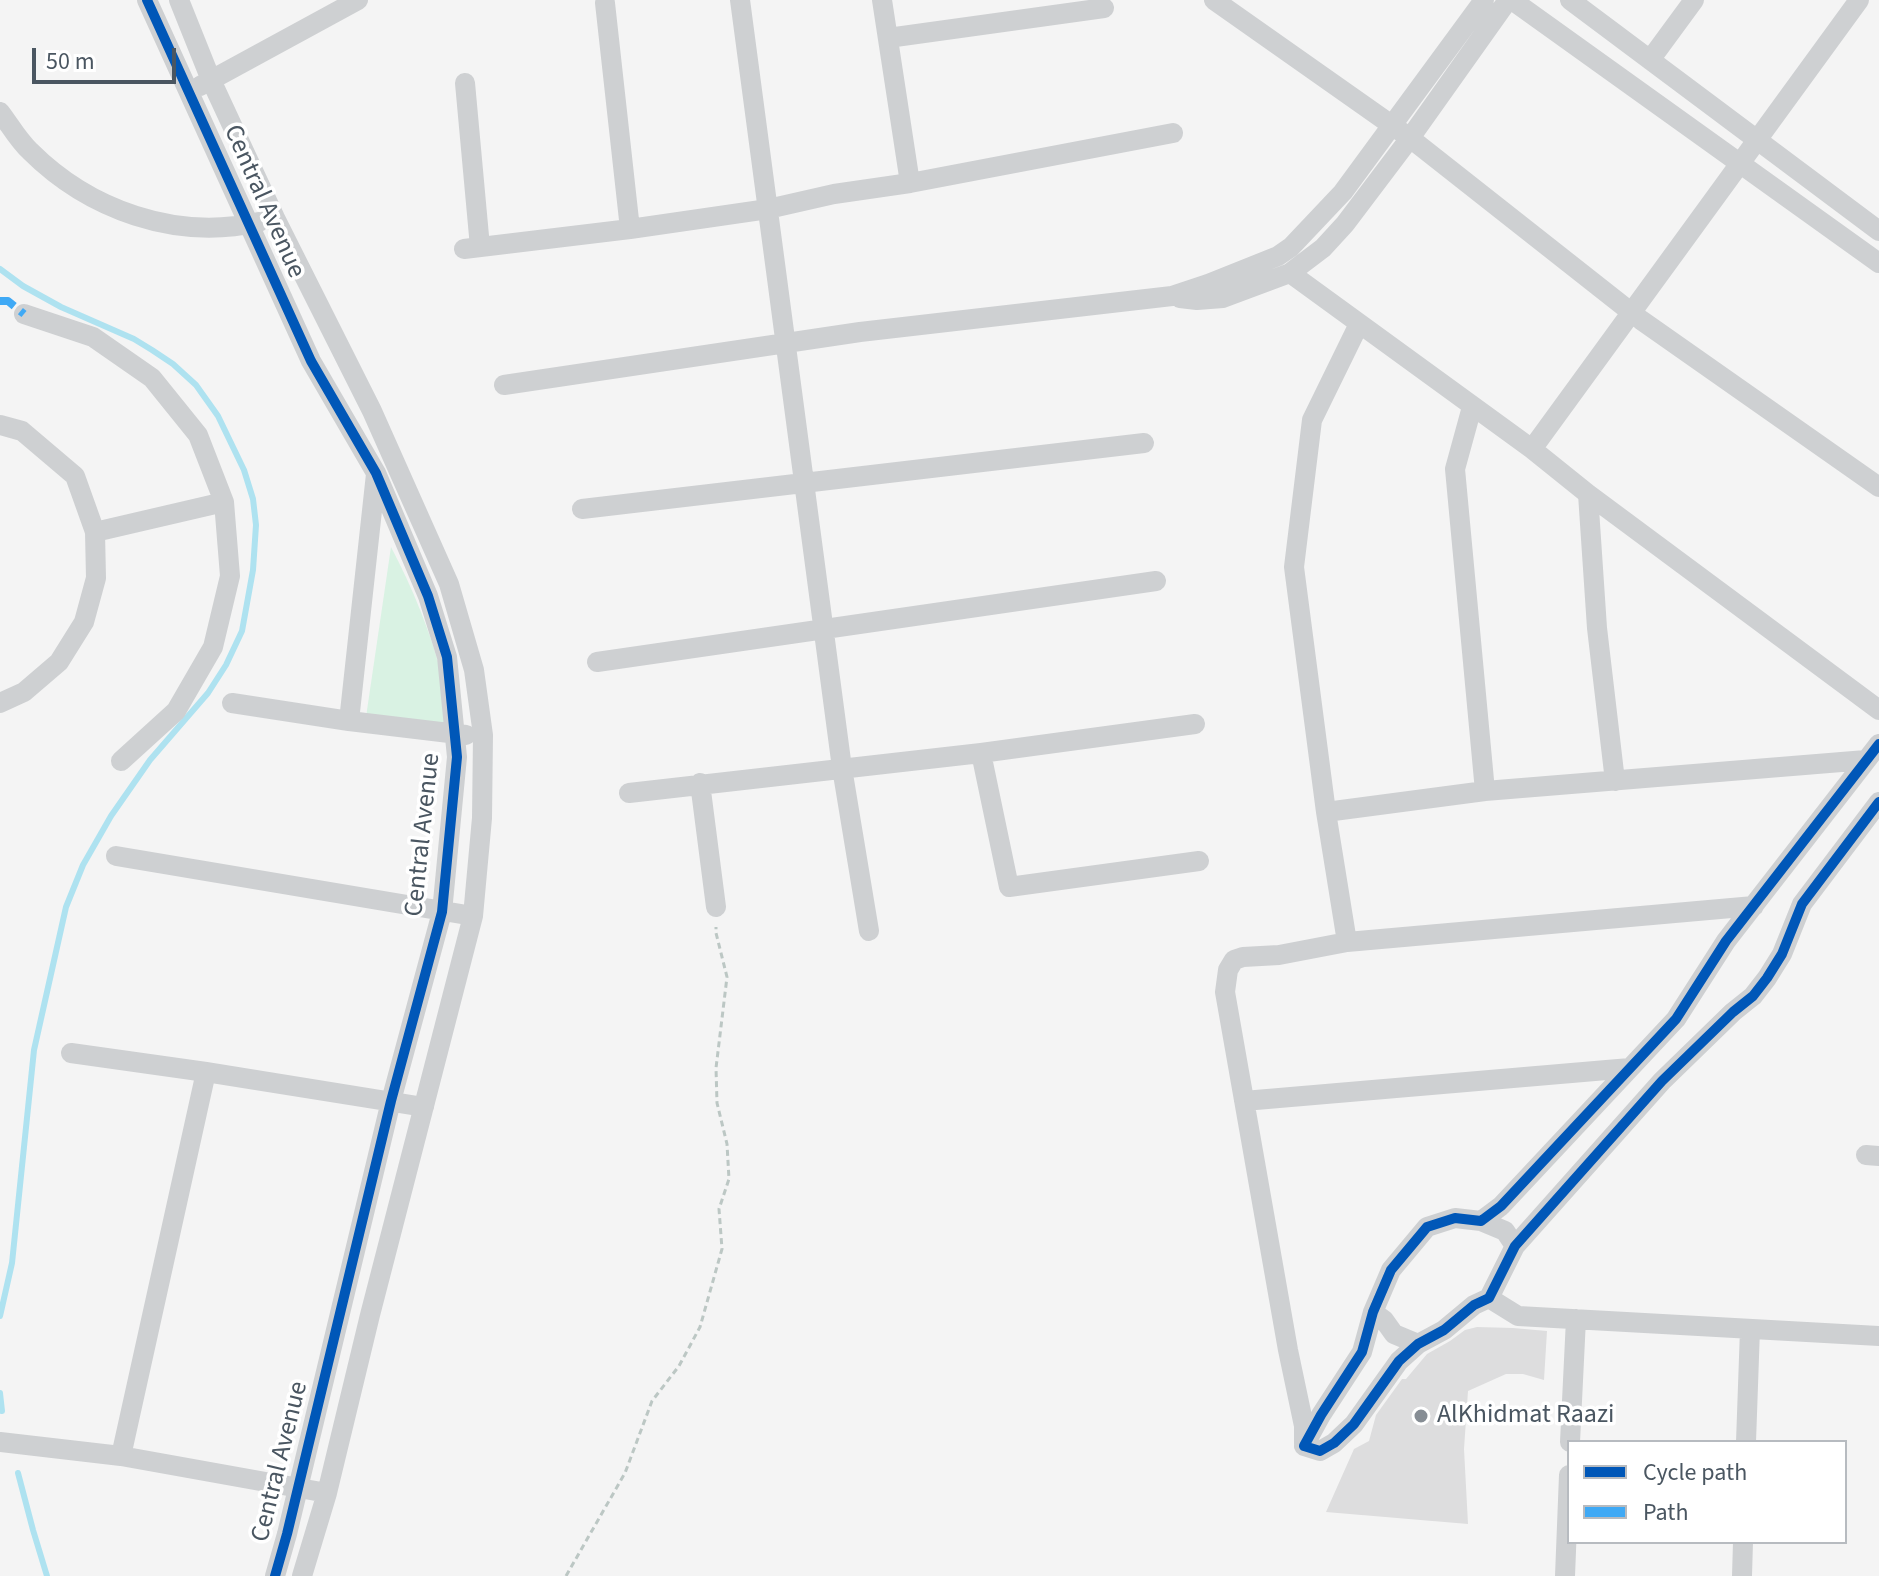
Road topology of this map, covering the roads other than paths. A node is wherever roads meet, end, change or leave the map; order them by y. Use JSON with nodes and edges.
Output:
{"nodes":[{"id":1,"x":147,"y":0,"type":"edge"},
{"id":2,"x":179,"y":0,"type":"edge"},
{"id":3,"x":356,"y":0,"type":"edge"},
{"id":4,"x":740,"y":0,"type":"edge"},
{"id":5,"x":882,"y":0,"type":"edge"},
{"id":6,"x":1214,"y":0,"type":"edge"},
{"id":7,"x":1484,"y":0,"type":"edge"},
{"id":8,"x":1510,"y":0,"type":"edge"},
{"id":9,"x":1570,"y":0,"type":"edge"},
{"id":10,"x":1694,"y":0,"type":"edge"},
{"id":11,"x":1859,"y":0,"type":"edge"},
{"id":12,"x":605,"y":3,"type":"dead end"},
{"id":13,"x":1104,"y":8,"type":"dead end"},
{"id":14,"x":888,"y":38,"type":"junction"},
{"id":15,"x":1650,"y":60,"type":"junction"},
{"id":16,"x":211,"y":80,"type":"junction"},
{"id":17,"x":465,"y":83,"type":"dead end"},
{"id":18,"x":188,"y":91,"type":"junction"},
{"id":19,"x":0,"y":112,"type":"edge"},
{"id":20,"x":1392,"y":126,"type":"junction"},
{"id":21,"x":1173,"y":133,"type":"dead end"},
{"id":22,"x":1410,"y":138,"type":"junction"},
{"id":23,"x":1756,"y":139,"type":"junction"},
{"id":24,"x":1740,"y":163,"type":"junction"},
{"id":25,"x":910,"y":183,"type":"junction"},
{"id":26,"x":768,"y":209,"type":"junction"},
{"id":27,"x":275,"y":218,"type":"junction"},
{"id":28,"x":1876,"y":223,"type":"edge"},
{"id":29,"x":249,"y":224,"type":"junction"},
{"id":30,"x":630,"y":229,"type":"junction"},
{"id":31,"x":1879,"y":263,"type":"edge"},
{"id":32,"x":1290,"y":273,"type":"junction"},
{"id":33,"x":1172,"y":296,"type":"junction"},
{"id":34,"x":1631,"y":312,"type":"junction"},
{"id":35,"x":24,"y":314,"type":"dead end"},
{"id":36,"x":1359,"y":324,"type":"junction"},
{"id":37,"x":785,"y":343,"type":"junction"},
{"id":38,"x":504,"y":385,"type":"dead end"},
{"id":39,"x":1472,"y":407,"type":"junction"},
{"id":40,"x":372,"y":411,"type":"junction"},
{"id":41,"x":0,"y":425,"type":"edge"},
{"id":42,"x":1144,"y":443,"type":"dead end"},
{"id":43,"x":1532,"y":449,"type":"junction"},
{"id":44,"x":376,"y":473,"type":"junction"},
{"id":45,"x":804,"y":484,"type":"junction"},
{"id":46,"x":1879,"y":487,"type":"edge"},
{"id":47,"x":1588,"y":494,"type":"junction"},
{"id":48,"x":224,"y":502,"type":"junction"},
{"id":49,"x":582,"y":509,"type":"dead end"},
{"id":50,"x":95,"y":532,"type":"junction"},
{"id":51,"x":1156,"y":581,"type":"dead end"},
{"id":52,"x":823,"y":628,"type":"junction"},
{"id":53,"x":597,"y":662,"type":"dead end"},
{"id":54,"x":0,"y":703,"type":"edge"},
{"id":55,"x":232,"y":703,"type":"dead end"},
{"id":56,"x":1879,"y":710,"type":"edge"},
{"id":57,"x":349,"y":721,"type":"junction"},
{"id":58,"x":1195,"y":724,"type":"dead end"},
{"id":59,"x":455,"y":734,"type":"junction"},
{"id":60,"x":483,"y":735,"type":"junction"},
{"id":61,"x":1873,"y":752,"type":"edge"},
{"id":62,"x":981,"y":753,"type":"junction"},
{"id":63,"x":121,"y":761,"type":"dead end"},
{"id":64,"x":842,"y":768,"type":"junction"},
{"id":65,"x":1615,"y":781,"type":"junction"},
{"id":66,"x":700,"y":783,"type":"junction"},
{"id":67,"x":1485,"y":791,"type":"junction"},
{"id":68,"x":629,"y":793,"type":"dead end"},
{"id":69,"x":1879,"y":802,"type":"edge"},
{"id":70,"x":1326,"y":812,"type":"junction"},
{"id":71,"x":116,"y":856,"type":"dead end"},
{"id":72,"x":1199,"y":861,"type":"dead end"},
{"id":73,"x":1754,"y":906,"type":"junction"},
{"id":74,"x":716,"y":907,"type":"road end"},
{"id":75,"x":442,"y":912,"type":"junction"},
{"id":76,"x":473,"y":916,"type":"junction"},
{"id":77,"x":869,"y":931,"type":"dead end"},
{"id":78,"x":1347,"y":942,"type":"junction"},
{"id":79,"x":71,"y":1053,"type":"dead end"},
{"id":80,"x":1630,"y":1068,"type":"junction"},
{"id":81,"x":206,"y":1072,"type":"junction"},
{"id":82,"x":391,"y":1101,"type":"junction"},
{"id":83,"x":1244,"y":1101,"type":"junction"},
{"id":84,"x":424,"y":1107,"type":"junction"},
{"id":85,"x":1481,"y":1221,"type":"junction"},
{"id":86,"x":1515,"y":1246,"type":"junction"},
{"id":87,"x":1489,"y":1298,"type":"junction"},
{"id":88,"x":1373,"y":1312,"type":"junction"},
{"id":89,"x":1576,"y":1319,"type":"junction"},
{"id":90,"x":1750,"y":1329,"type":"junction"},
{"id":91,"x":1879,"y":1336,"type":"edge"},
{"id":92,"x":1418,"y":1344,"type":"junction"},
{"id":93,"x":1570,"y":1440,"type":"edge"},
{"id":94,"x":1746,"y":1440,"type":"edge"},
{"id":95,"x":0,"y":1442,"type":"edge"},
{"id":96,"x":1304,"y":1446,"type":"junction"},
{"id":97,"x":121,"y":1456,"type":"junction"},
{"id":98,"x":298,"y":1487,"type":"junction"},
{"id":99,"x":327,"y":1493,"type":"junction"},
{"id":100,"x":1567,"y":1526,"type":"edge"},
{"id":101,"x":1743,"y":1544,"type":"edge"},
{"id":102,"x":275,"y":1576,"type":"edge"},
{"id":103,"x":302,"y":1576,"type":"edge"},
{"id":104,"x":1565,"y":1576,"type":"edge"},
{"id":105,"x":1742,"y":1576,"type":"edge"}],
"edges":[{"from":1,"to":18,"type":"street","name":"Central Avenue"},
{"from":2,"to":16,"type":"street","name":"Central Avenue"},
{"from":3,"to":16,"type":"street"},
{"from":4,"to":26,"type":"street"},
{"from":5,"to":14,"type":"street"},
{"from":6,"to":20,"type":"street"},
{"from":7,"to":20,"type":"street"},
{"from":8,"to":22,"type":"street"},
{"from":8,"to":24,"type":"street"},
{"from":9,"to":15,"type":"street"},
{"from":10,"to":15,"type":"street"},
{"from":11,"to":23,"type":"street"},
{"from":12,"to":30,"type":"street"},
{"from":13,"to":14,"type":"street"},
{"from":14,"to":25,"type":"street"},
{"from":15,"to":23,"type":"street"},
{"from":16,"to":18,"type":"street"},
{"from":16,"to":27,"type":"street","name":"Central Avenue"},
{"from":17,"to":30,"type":"street"},
{"from":18,"to":29,"type":"street","name":"Central Avenue"},
{"from":19,"to":29,"type":"street"},
{"from":20,"to":22,"type":"street"},
{"from":20,"to":33,"type":"street"},
{"from":21,"to":25,"type":"street"},
{"from":22,"to":32,"type":"street"},
{"from":22,"to":34,"type":"street"},
{"from":23,"to":24,"type":"street"},
{"from":23,"to":28,"type":"street"},
{"from":24,"to":31,"type":"street"},
{"from":24,"to":34,"type":"street"},
{"from":25,"to":26,"type":"street"},
{"from":26,"to":30,"type":"street"},
{"from":26,"to":37,"type":"street"},
{"from":27,"to":29,"type":"street"},
{"from":27,"to":40,"type":"street","name":"Central Avenue"},
{"from":29,"to":44,"type":"street","name":"Central Avenue"},
{"from":32,"to":33,"type":"street"},
{"from":32,"to":36,"type":"street"},
{"from":33,"to":37,"type":"street"},
{"from":34,"to":43,"type":"street"},
{"from":34,"to":46,"type":"street"},
{"from":35,"to":48,"type":"street"},
{"from":36,"to":39,"type":"street"},
{"from":36,"to":70,"type":"street"},
{"from":37,"to":38,"type":"street"},
{"from":37,"to":45,"type":"street"},
{"from":39,"to":43,"type":"street"},
{"from":39,"to":67,"type":"street"},
{"from":40,"to":44,"type":"street"},
{"from":40,"to":60,"type":"street","name":"Central Avenue"},
{"from":41,"to":50,"type":"street"},
{"from":42,"to":45,"type":"street"},
{"from":43,"to":47,"type":"street"},
{"from":44,"to":57,"type":"street"},
{"from":44,"to":59,"type":"street","name":"Central Avenue"},
{"from":45,"to":49,"type":"street"},
{"from":45,"to":52,"type":"street"},
{"from":47,"to":56,"type":"street"},
{"from":47,"to":65,"type":"street"},
{"from":48,"to":50,"type":"street"},
{"from":48,"to":63,"type":"street"},
{"from":50,"to":54,"type":"street"},
{"from":51,"to":52,"type":"street"},
{"from":52,"to":53,"type":"street"},
{"from":52,"to":64,"type":"street"},
{"from":55,"to":57,"type":"street"},
{"from":57,"to":59,"type":"street"},
{"from":58,"to":62,"type":"street"},
{"from":59,"to":60,"type":"street"},
{"from":59,"to":75,"type":"street","name":"Central Avenue"},
{"from":60,"to":76,"type":"street","name":"Central Avenue"},
{"from":61,"to":65,"type":"street"},
{"from":61,"to":73,"type":"street"},
{"from":62,"to":64,"type":"street"},
{"from":62,"to":72,"type":"street"},
{"from":64,"to":66,"type":"street"},
{"from":64,"to":77,"type":"street"},
{"from":65,"to":67,"type":"street"},
{"from":66,"to":68,"type":"street"},
{"from":66,"to":74,"type":"street"},
{"from":67,"to":70,"type":"street"},
{"from":69,"to":86,"type":"street"},
{"from":70,"to":78,"type":"street"},
{"from":71,"to":75,"type":"street"},
{"from":73,"to":78,"type":"street"},
{"from":73,"to":80,"type":"street"},
{"from":75,"to":76,"type":"street"},
{"from":75,"to":82,"type":"street","name":"Central Avenue"},
{"from":76,"to":84,"type":"street","name":"Central Avenue"},
{"from":78,"to":83,"type":"street"},
{"from":79,"to":81,"type":"street"},
{"from":80,"to":83,"type":"street"},
{"from":80,"to":85,"type":"street"},
{"from":81,"to":82,"type":"street"},
{"from":81,"to":97,"type":"street"},
{"from":82,"to":84,"type":"street"},
{"from":82,"to":98,"type":"street","name":"Central Avenue"},
{"from":83,"to":96,"type":"street"},
{"from":84,"to":99,"type":"street","name":"Central Avenue"},
{"from":85,"to":86,"type":"street"},
{"from":85,"to":88,"type":"street"},
{"from":86,"to":87,"type":"street"},
{"from":87,"to":89,"type":"street"},
{"from":87,"to":92,"type":"street"},
{"from":88,"to":92,"type":"street"},
{"from":88,"to":96,"type":"street"},
{"from":89,"to":90,"type":"street"},
{"from":89,"to":93,"type":"street"},
{"from":90,"to":91,"type":"street"},
{"from":90,"to":94,"type":"street"},
{"from":92,"to":96,"type":"street"},
{"from":95,"to":97,"type":"street"},
{"from":97,"to":98,"type":"street"},
{"from":98,"to":99,"type":"street"},
{"from":98,"to":102,"type":"street","name":"Central Avenue"},
{"from":99,"to":103,"type":"street","name":"Central Avenue"},
{"from":100,"to":104,"type":"street"},
{"from":101,"to":105,"type":"street"}]}
